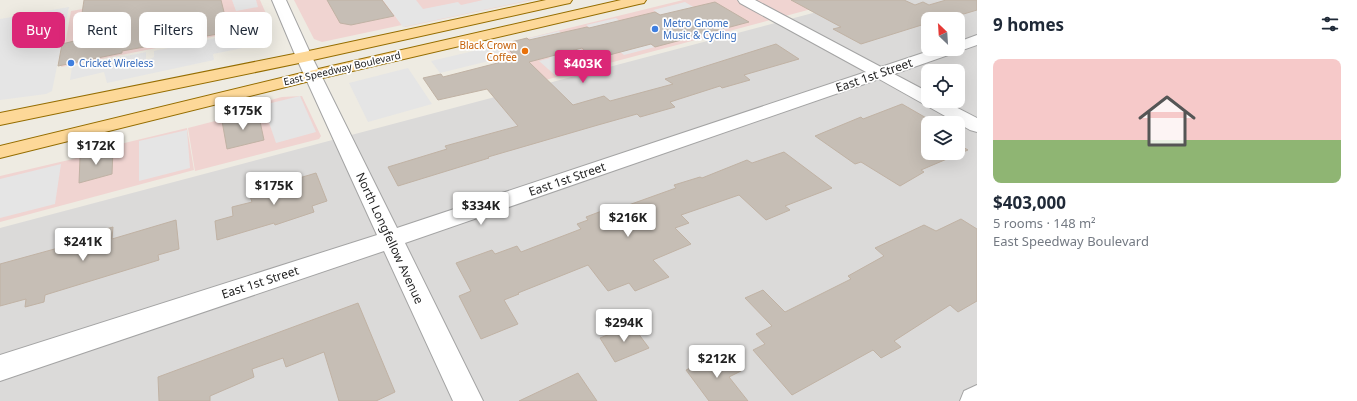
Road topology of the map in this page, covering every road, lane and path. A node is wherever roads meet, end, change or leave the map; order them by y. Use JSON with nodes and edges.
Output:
{"nodes":[{"id":1,"x":279,"y":0,"type":"edge"},
{"id":2,"x":565,"y":0,"type":"edge"},
{"id":3,"x":639,"y":0,"type":"edge"},
{"id":4,"x":745,"y":0,"type":"edge"},
{"id":5,"x":977,"y":40,"type":"edge"},
{"id":6,"x":965,"y":44,"type":"edge"},
{"id":7,"x":930,"y":56,"type":"edge"},
{"id":8,"x":309,"y":66,"type":"junction"},
{"id":9,"x":879,"y":73,"type":"junction"},
{"id":10,"x":921,"y":95,"type":"edge"},
{"id":11,"x":944,"y":108,"type":"edge"},
{"id":12,"x":0,"y":120,"type":"edge"},
{"id":13,"x":977,"y":126,"type":"edge"},
{"id":14,"x":0,"y":152,"type":"edge"},
{"id":15,"x":391,"y":239,"type":"junction"},
{"id":16,"x":0,"y":368,"type":"edge"},
{"id":17,"x":468,"y":401,"type":"edge"}],
"edges":[{"from":1,"to":8,"type":"street","name":"North Longfellow Avenue"},
{"from":2,"to":8,"type":"main road","name":"East Speedway Boulevard"},
{"from":3,"to":8,"type":"main road","name":"East Speedway Boulevard"},
{"from":4,"to":9,"type":"street"},
{"from":5,"to":6,"type":"street"},
{"from":7,"to":9,"type":"street","name":"East 1st Street"},
{"from":8,"to":12,"type":"main road","name":"East Speedway Boulevard"},
{"from":8,"to":14,"type":"main road","name":"East Speedway Boulevard"},
{"from":8,"to":15,"type":"street","name":"North Longfellow Avenue"},
{"from":9,"to":10,"type":"street"},
{"from":9,"to":15,"type":"street","name":"East 1st Street"},
{"from":11,"to":13,"type":"street"},
{"from":15,"to":16,"type":"street","name":"East 1st Street"},
{"from":15,"to":17,"type":"street","name":"North Longfellow Avenue"}]}
